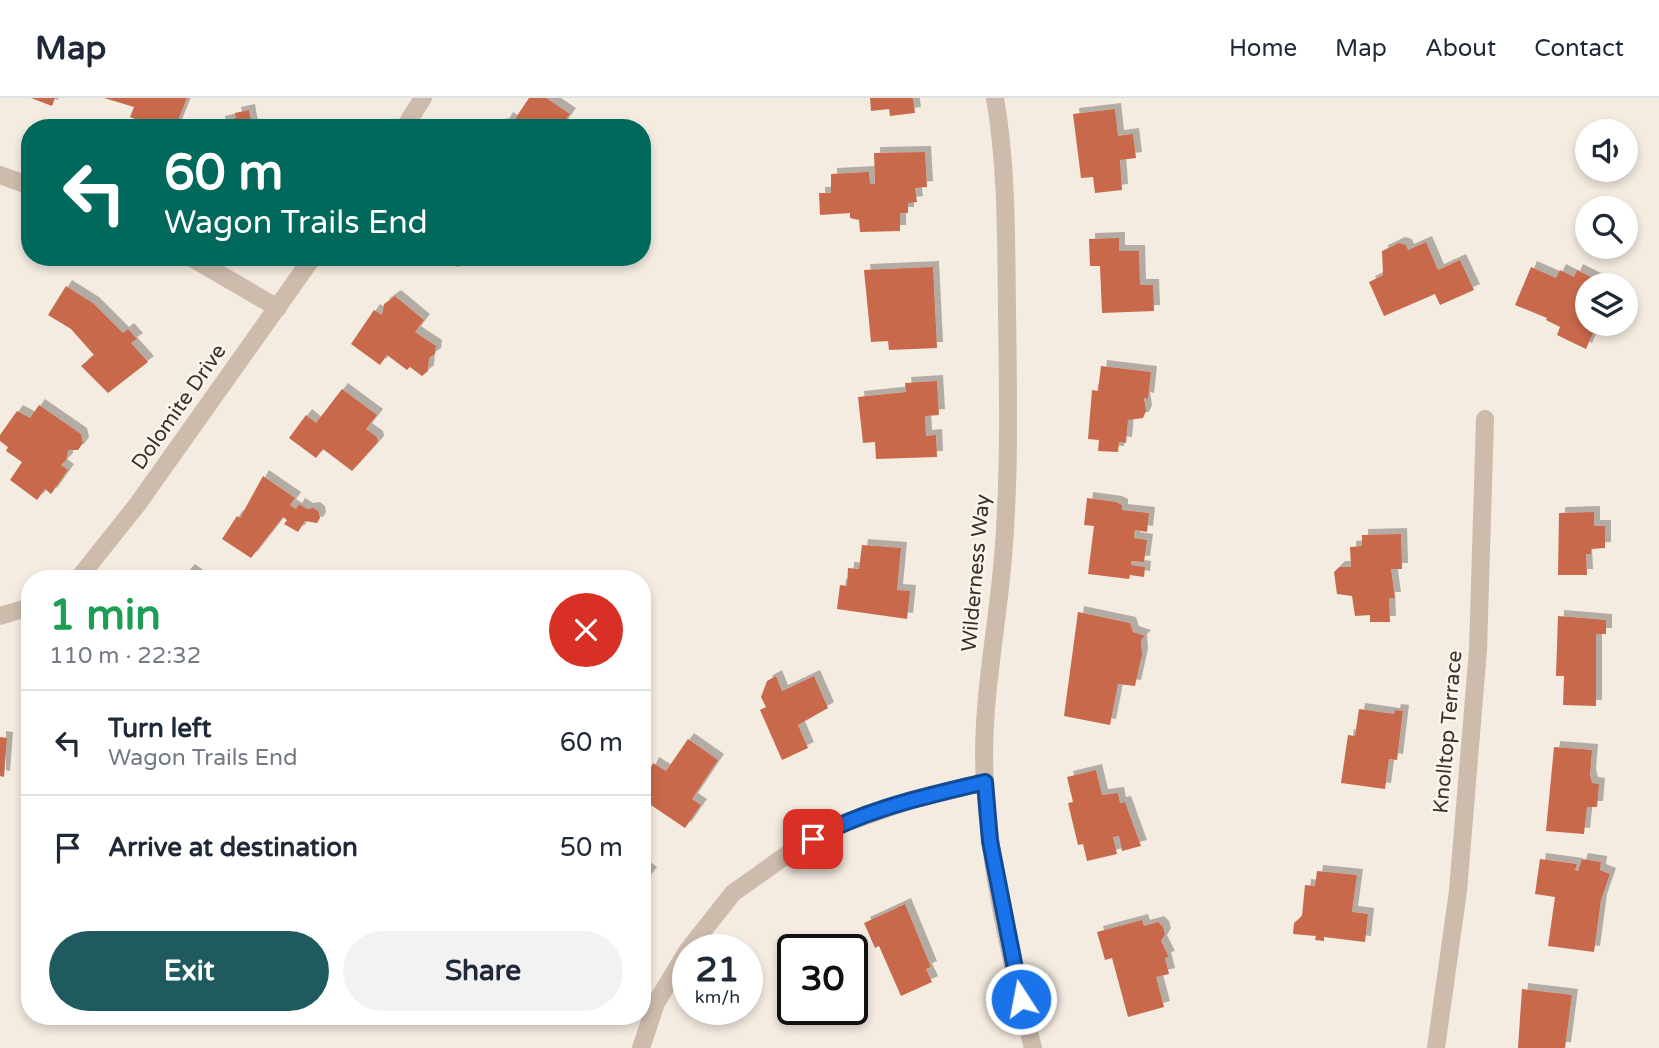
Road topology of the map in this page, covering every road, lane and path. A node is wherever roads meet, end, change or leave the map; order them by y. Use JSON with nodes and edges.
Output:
{"nodes":[{"id":1,"x":424,"y":98,"type":"edge"},
{"id":2,"x":995,"y":98,"type":"edge"},
{"id":3,"x":410,"y":119,"type":"edge"},
{"id":4,"x":0,"y":175,"type":"edge"},
{"id":5,"x":21,"y":183,"type":"edge"},
{"id":6,"x":206,"y":266,"type":"edge"},
{"id":7,"x":307,"y":266,"type":"edge"},
{"id":8,"x":278,"y":308,"type":"junction"},
{"id":9,"x":1485,"y":419,"type":"dead end"},
{"id":10,"x":85,"y":570,"type":"edge"},
{"id":11,"x":21,"y":610,"type":"edge"},
{"id":12,"x":0,"y":616,"type":"edge"},
{"id":13,"x":985,"y":782,"type":"junction"},
{"id":14,"x":701,"y":934,"type":"edge"},
{"id":15,"x":672,"y":976,"type":"edge"},
{"id":16,"x":651,"y":1017,"type":"edge"},
{"id":17,"x":648,"y":1025,"type":"edge"},
{"id":18,"x":640,"y":1048,"type":"edge"},
{"id":19,"x":1033,"y":1048,"type":"edge"},
{"id":20,"x":1436,"y":1048,"type":"edge"}],
"edges":[{"from":1,"to":3,"type":"street"},
{"from":2,"to":13,"type":"street","name":"Wilderness Way"},
{"from":4,"to":5,"type":"street"},
{"from":6,"to":8,"type":"street"},
{"from":7,"to":8,"type":"street","name":"Dolomite Drive"},
{"from":8,"to":10,"type":"street","name":"Dolomite Drive"},
{"from":9,"to":20,"type":"street","name":"Knolltop Terrace"},
{"from":11,"to":12,"type":"street"},
{"from":13,"to":14,"type":"street"},
{"from":13,"to":19,"type":"street","name":"Wilderness Way"},
{"from":15,"to":16,"type":"street"},
{"from":17,"to":18,"type":"street"}]}
